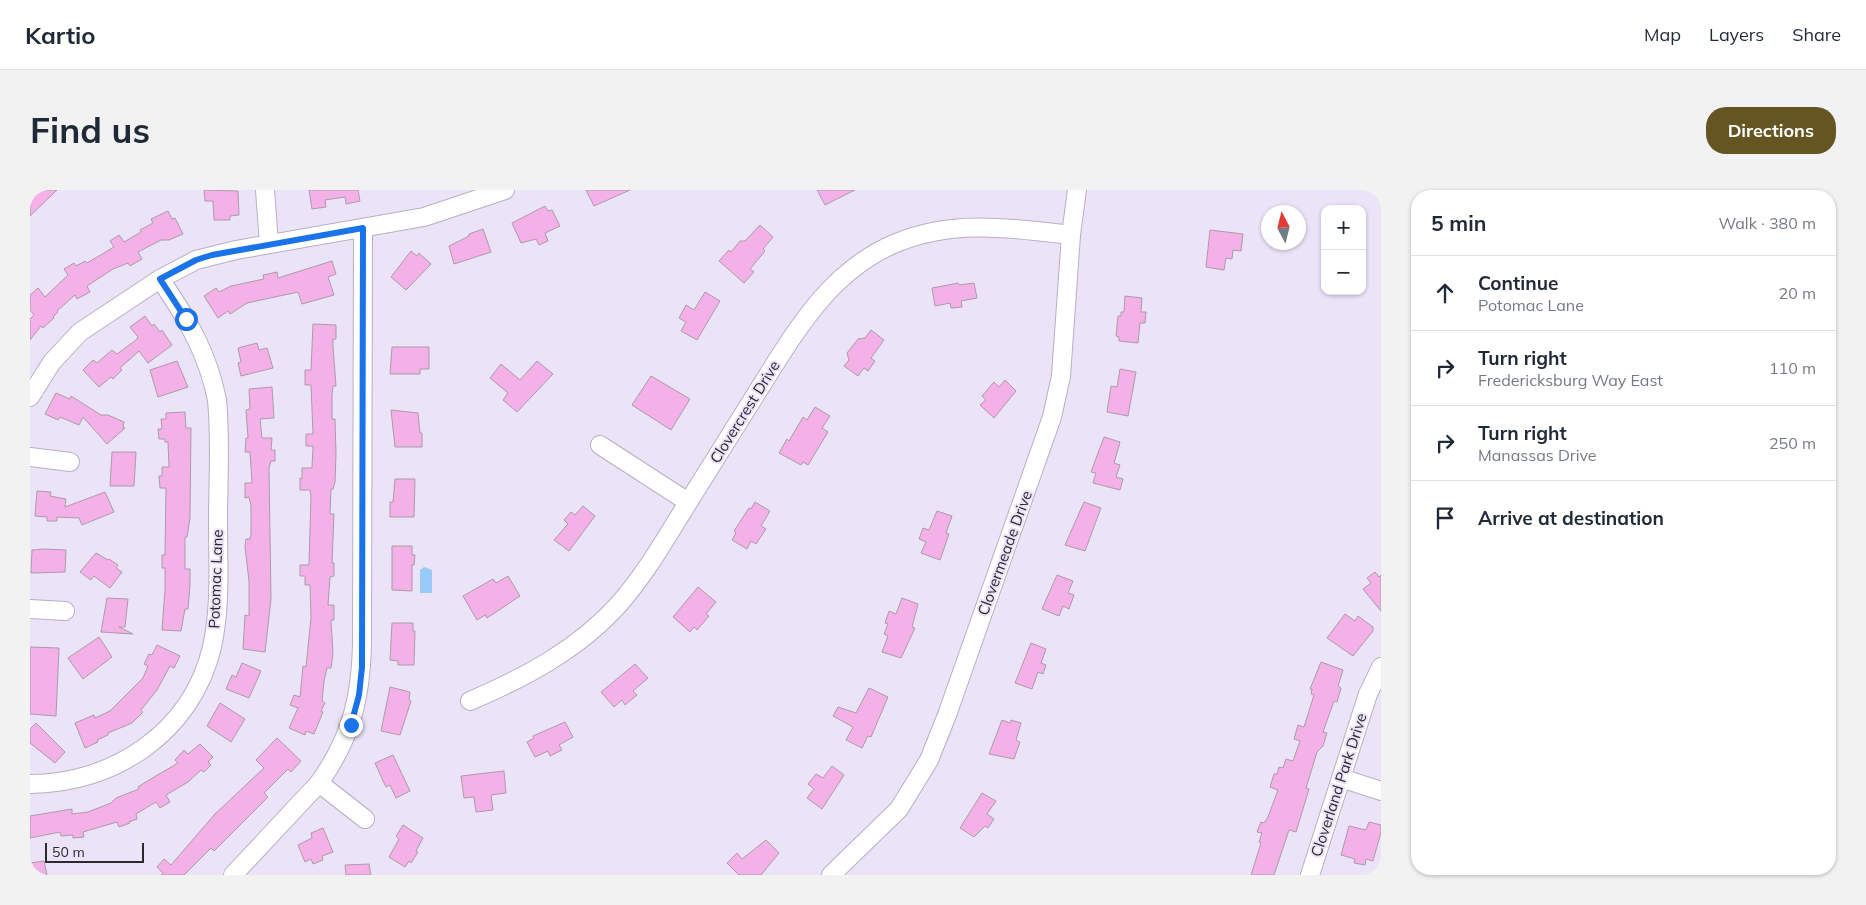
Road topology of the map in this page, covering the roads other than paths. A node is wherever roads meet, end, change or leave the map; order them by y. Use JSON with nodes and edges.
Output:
{"nodes":[{"id":1,"x":265,"y":190,"type":"edge"},
{"id":2,"x":505,"y":190,"type":"edge"},
{"id":3,"x":1077,"y":190,"type":"edge"},
{"id":4,"x":363,"y":228,"type":"junction"},
{"id":5,"x":1071,"y":235,"type":"junction"},
{"id":6,"x":269,"y":244,"type":"junction"},
{"id":7,"x":160,"y":279,"type":"junction"},
{"id":8,"x":30,"y":397,"type":"edge"},
{"id":9,"x":600,"y":445,"type":"dead end"},
{"id":10,"x":30,"y":457,"type":"edge"},
{"id":11,"x":70,"y":462,"type":"dead end"},
{"id":12,"x":688,"y":502,"type":"junction"},
{"id":13,"x":30,"y":609,"type":"edge"},
{"id":14,"x":65,"y":611,"type":"dead end"},
{"id":15,"x":1381,"y":667,"type":"edge"},
{"id":16,"x":470,"y":701,"type":"dead end"},
{"id":17,"x":1341,"y":778,"type":"junction"},
{"id":18,"x":319,"y":783,"type":"junction"},
{"id":19,"x":30,"y":784,"type":"edge"},
{"id":20,"x":1381,"y":791,"type":"edge"},
{"id":21,"x":365,"y":819,"type":"dead end"},
{"id":22,"x":233,"y":875,"type":"edge"},
{"id":23,"x":831,"y":875,"type":"edge"},
{"id":24,"x":1310,"y":875,"type":"edge"}],
"edges":[{"from":1,"to":6,"type":"street"},
{"from":2,"to":4,"type":"street"},
{"from":3,"to":5,"type":"street","name":"Clovermeade Drive"},
{"from":4,"to":6,"type":"street"},
{"from":4,"to":18,"type":"street"},
{"from":5,"to":12,"type":"street","name":"Clovercrest Drive"},
{"from":5,"to":23,"type":"street","name":"Clovermeade Drive"},
{"from":6,"to":7,"type":"street"},
{"from":7,"to":8,"type":"street"},
{"from":7,"to":19,"type":"street","name":"Potomac Lane"},
{"from":9,"to":12,"type":"street"},
{"from":10,"to":11,"type":"street"},
{"from":12,"to":16,"type":"street","name":"Clovercrest Drive"},
{"from":13,"to":14,"type":"street"},
{"from":15,"to":17,"type":"street","name":"Cloverland Park Drive"},
{"from":17,"to":20,"type":"street"},
{"from":17,"to":24,"type":"street","name":"Cloverland Park Drive"},
{"from":18,"to":21,"type":"street"},
{"from":18,"to":22,"type":"street"}]}
